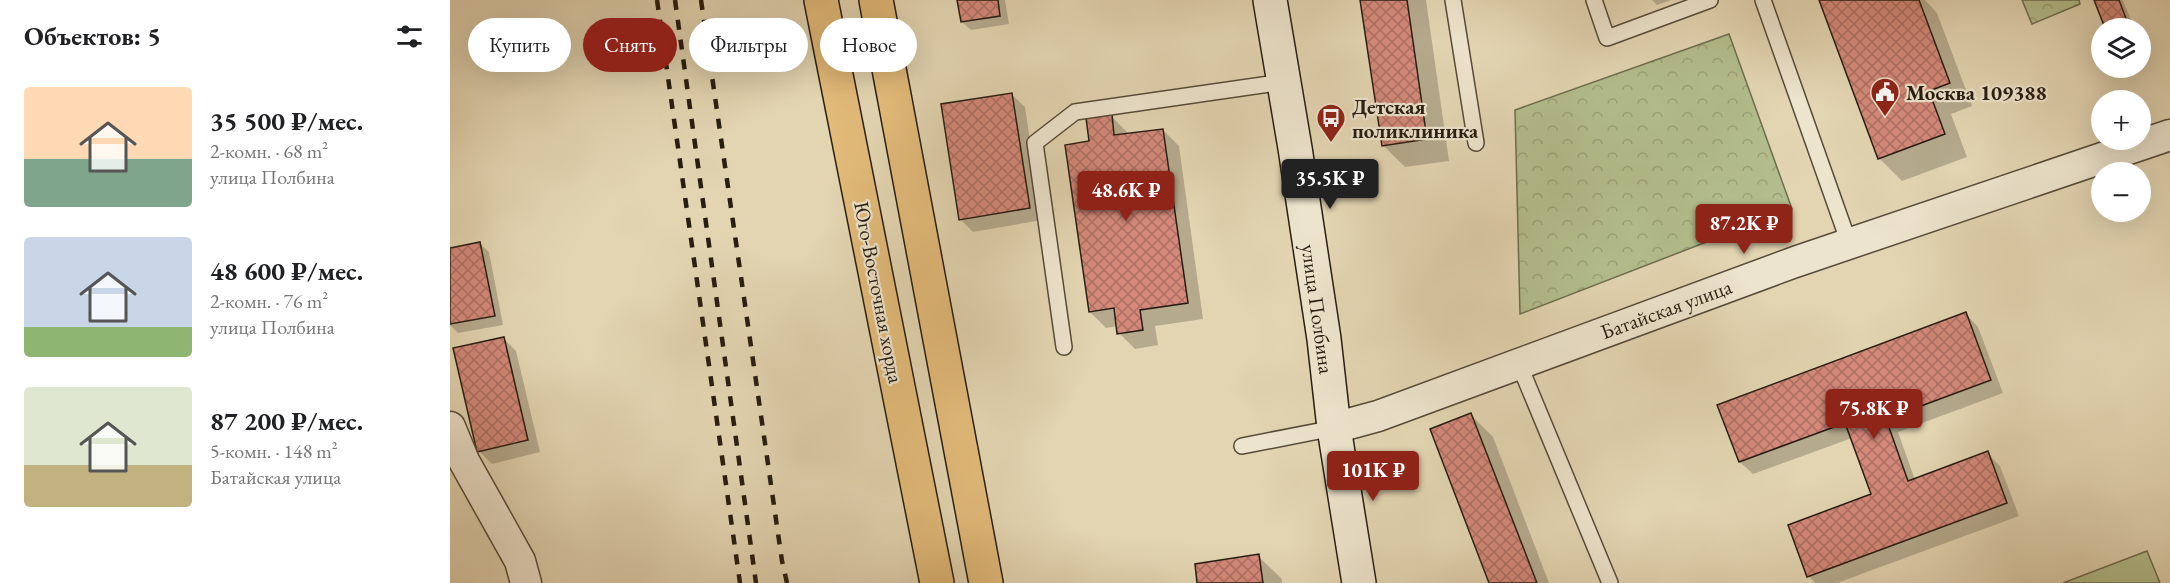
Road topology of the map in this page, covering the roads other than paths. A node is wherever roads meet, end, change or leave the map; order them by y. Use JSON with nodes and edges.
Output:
{"nodes":[{"id":1,"x":820,"y":0,"type":"edge"},
{"id":2,"x":876,"y":0,"type":"edge"},
{"id":3,"x":1270,"y":0,"type":"edge"},
{"id":4,"x":1453,"y":0,"type":"edge"},
{"id":5,"x":1593,"y":0,"type":"edge"},
{"id":6,"x":1710,"y":0,"type":"edge"},
{"id":7,"x":1762,"y":0,"type":"edge"},
{"id":8,"x":1283,"y":82,"type":"junction"},
{"id":9,"x":2170,"y":135,"type":"edge"},
{"id":10,"x":1476,"y":143,"type":"dead end"},
{"id":11,"x":1849,"y":243,"type":"junction"},
{"id":12,"x":1064,"y":347,"type":"dead end"},
{"id":13,"x":1519,"y":364,"type":"junction"},
{"id":14,"x":450,"y":427,"type":"edge"},
{"id":15,"x":1334,"y":428,"type":"junction"},
{"id":16,"x":1242,"y":446,"type":"dead end"},
{"id":17,"x":526,"y":583,"type":"edge"},
{"id":18,"x":937,"y":583,"type":"edge"},
{"id":19,"x":986,"y":583,"type":"edge"},
{"id":20,"x":1359,"y":583,"type":"edge"},
{"id":21,"x":1610,"y":583,"type":"edge"}],
"edges":[{"from":1,"to":18,"type":"main road","name":"Юго-Восточная хорда"},
{"from":2,"to":19,"type":"main road"},
{"from":3,"to":8,"type":"main road","name":"улица Полбина"},
{"from":4,"to":10,"type":"lane"},
{"from":5,"to":6,"type":"lane"},
{"from":7,"to":11,"type":"lane"},
{"from":8,"to":12,"type":"lane"},
{"from":8,"to":15,"type":"main road","name":"улица Полбина"},
{"from":9,"to":11,"type":"street","name":"Батайская улица"},
{"from":11,"to":13,"type":"street","name":"Батайская улица"},
{"from":13,"to":15,"type":"street","name":"Батайская улица"},
{"from":13,"to":21,"type":"lane"},
{"from":14,"to":17,"type":"street"},
{"from":15,"to":16,"type":"lane"},
{"from":15,"to":20,"type":"main road","name":"улица Полбина"}]}
